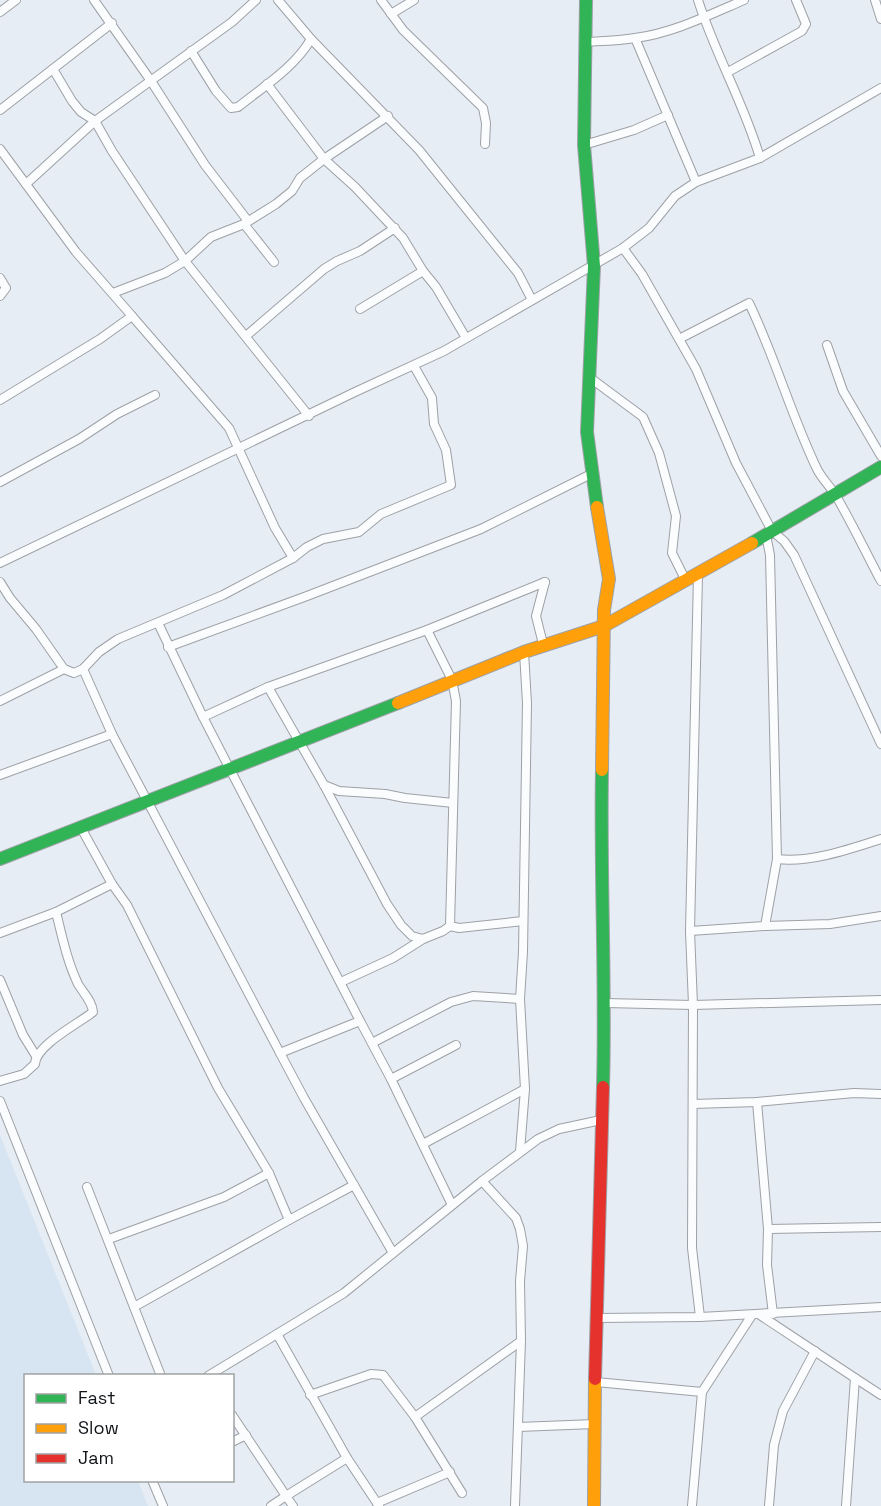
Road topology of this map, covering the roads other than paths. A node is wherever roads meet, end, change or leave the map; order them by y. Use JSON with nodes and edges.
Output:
{"nodes":[{"id":1,"x":15,"y":0,"type":"edge"},
{"id":2,"x":94,"y":0,"type":"edge"},
{"id":3,"x":256,"y":0,"type":"edge"},
{"id":4,"x":278,"y":0,"type":"edge"},
{"id":5,"x":381,"y":0,"type":"edge"},
{"id":6,"x":414,"y":0,"type":"edge"},
{"id":7,"x":586,"y":0,"type":"edge"},
{"id":8,"x":698,"y":0,"type":"edge"},
{"id":9,"x":744,"y":0,"type":"edge"},
{"id":10,"x":796,"y":0,"type":"edge"},
{"id":11,"x":875,"y":0,"type":"edge"},
{"id":12,"x":0,"y":12,"type":"edge"},
{"id":13,"x":391,"y":14,"type":"junction"},
{"id":14,"x":704,"y":17,"type":"junction"},
{"id":15,"x":881,"y":19,"type":"edge"},
{"id":16,"x":112,"y":23,"type":"junction"},
{"id":17,"x":635,"y":38,"type":"junction"},
{"id":18,"x":311,"y":39,"type":"junction"},
{"id":19,"x":584,"y":42,"type":"junction"},
{"id":20,"x":191,"y":51,"type":"junction"},
{"id":21,"x":53,"y":69,"type":"junction"},
{"id":22,"x":728,"y":72,"type":"junction"},
{"id":23,"x":151,"y":81,"type":"junction"},
{"id":24,"x":267,"y":84,"type":"junction"},
{"id":25,"x":881,"y":87,"type":"edge"},
{"id":26,"x":0,"y":110,"type":"edge"},
{"id":27,"x":668,"y":115,"type":"junction"},
{"id":28,"x":388,"y":116,"type":"junction"},
{"id":29,"x":95,"y":121,"type":"junction"},
{"id":30,"x":485,"y":144,"type":"dead end"},
{"id":31,"x":584,"y":145,"type":"junction"},
{"id":32,"x":0,"y":149,"type":"edge"},
{"id":33,"x":760,"y":158,"type":"junction"},
{"id":34,"x":324,"y":159,"type":"junction"},
{"id":35,"x":696,"y":182,"type":"junction"},
{"id":36,"x":26,"y":184,"type":"junction"},
{"id":37,"x":246,"y":222,"type":"junction"},
{"id":38,"x":395,"y":228,"type":"junction"},
{"id":39,"x":623,"y":248,"type":"junction"},
{"id":40,"x":185,"y":261,"type":"junction"},
{"id":41,"x":274,"y":262,"type":"dead end"},
{"id":42,"x":594,"y":266,"type":"junction"},
{"id":43,"x":423,"y":271,"type":"junction"},
{"id":44,"x":0,"y":278,"type":"edge"},
{"id":45,"x":113,"y":293,"type":"junction"},
{"id":46,"x":0,"y":296,"type":"edge"},
{"id":47,"x":532,"y":300,"type":"junction"},
{"id":48,"x":360,"y":309,"type":"dead end"},
{"id":49,"x":132,"y":316,"type":"junction"},
{"id":50,"x":246,"y":336,"type":"junction"},
{"id":51,"x":466,"y":338,"type":"junction"},
{"id":52,"x":679,"y":339,"type":"junction"},
{"id":53,"x":827,"y":345,"type":"dead end"},
{"id":54,"x":414,"y":366,"type":"junction"},
{"id":55,"x":589,"y":377,"type":"junction"},
{"id":56,"x":155,"y":395,"type":"dead end"},
{"id":57,"x":0,"y":400,"type":"edge"},
{"id":58,"x":309,"y":416,"type":"junction"},
{"id":59,"x":239,"y":448,"type":"junction"},
{"id":60,"x":881,"y":456,"type":"edge"},
{"id":61,"x":881,"y":467,"type":"edge"},
{"id":62,"x":592,"y":473,"type":"junction"},
{"id":63,"x":0,"y":482,"type":"edge"},
{"id":64,"x":835,"y":495,"type":"junction"},
{"id":65,"x":769,"y":533,"type":"junction"},
{"id":66,"x":293,"y":558,"type":"junction"},
{"id":67,"x":0,"y":563,"type":"edge"},
{"id":68,"x":698,"y":575,"type":"junction"},
{"id":69,"x":686,"y":581,"type":"junction"},
{"id":70,"x":881,"y":581,"type":"edge"},
{"id":71,"x":0,"y":582,"type":"edge"},
{"id":72,"x":158,"y":623,"type":"junction"},
{"id":73,"x":604,"y":626,"type":"junction"},
{"id":74,"x":427,"y":630,"type":"junction"},
{"id":75,"x":543,"y":644,"type":"junction"},
{"id":76,"x":168,"y":647,"type":"junction"},
{"id":77,"x":524,"y":652,"type":"junction"},
{"id":78,"x":64,"y":669,"type":"junction"},
{"id":79,"x":83,"y":669,"type":"junction"},
{"id":80,"x":452,"y":680,"type":"junction"},
{"id":81,"x":268,"y":687,"type":"junction"},
{"id":82,"x":0,"y":701,"type":"edge"},
{"id":83,"x":203,"y":717,"type":"junction"},
{"id":84,"x":112,"y":734,"type":"junction"},
{"id":85,"x":298,"y":742,"type":"junction"},
{"id":86,"x":881,"y":744,"type":"edge"},
{"id":87,"x":230,"y":770,"type":"junction"},
{"id":88,"x":0,"y":776,"type":"edge"},
{"id":89,"x":324,"y":785,"type":"junction"},
{"id":90,"x":147,"y":800,"type":"junction"},
{"id":91,"x":453,"y":803,"type":"junction"},
{"id":92,"x":80,"y":826,"type":"junction"},
{"id":93,"x":881,"y":839,"type":"edge"},
{"id":94,"x":0,"y":859,"type":"edge"},
{"id":95,"x":777,"y":860,"type":"junction"},
{"id":96,"x":112,"y":884,"type":"junction"},
{"id":97,"x":56,"y":912,"type":"junction"},
{"id":98,"x":881,"y":916,"type":"edge"},
{"id":99,"x":523,"y":921,"type":"junction"},
{"id":100,"x":450,"y":926,"type":"junction"},
{"id":101,"x":765,"y":926,"type":"junction"},
{"id":102,"x":690,"y":931,"type":"junction"},
{"id":103,"x":0,"y":933,"type":"edge"},
{"id":104,"x":423,"y":939,"type":"junction"},
{"id":105,"x":0,"y":980,"type":"edge"},
{"id":106,"x":341,"y":982,"type":"junction"},
{"id":107,"x":520,"y":999,"type":"junction"},
{"id":108,"x":881,"y":1000,"type":"edge"},
{"id":109,"x":604,"y":1003,"type":"junction"},
{"id":110,"x":693,"y":1005,"type":"junction"},
{"id":111,"x":360,"y":1020,"type":"junction"},
{"id":112,"x":372,"y":1043,"type":"junction"},
{"id":113,"x":456,"y":1045,"type":"dead end"},
{"id":114,"x":280,"y":1053,"type":"junction"},
{"id":115,"x":36,"y":1056,"type":"junction"},
{"id":116,"x":391,"y":1079,"type":"junction"},
{"id":117,"x":0,"y":1081,"type":"edge"},
{"id":118,"x":525,"y":1089,"type":"junction"},
{"id":119,"x":881,"y":1094,"type":"edge"},
{"id":120,"x":0,"y":1101,"type":"edge"},
{"id":121,"x":757,"y":1102,"type":"junction"},
{"id":122,"x":693,"y":1104,"type":"junction"},
{"id":123,"x":601,"y":1120,"type":"junction"},
{"id":124,"x":423,"y":1144,"type":"junction"},
{"id":125,"x":520,"y":1151,"type":"junction"},
{"id":126,"x":269,"y":1173,"type":"junction"},
{"id":127,"x":482,"y":1181,"type":"junction"},
{"id":128,"x":354,"y":1185,"type":"junction"},
{"id":129,"x":87,"y":1187,"type":"dead end"},
{"id":130,"x":452,"y":1205,"type":"junction"},
{"id":131,"x":289,"y":1220,"type":"junction"},
{"id":132,"x":881,"y":1227,"type":"edge"},
{"id":133,"x":768,"y":1229,"type":"junction"},
{"id":134,"x":109,"y":1239,"type":"junction"},
{"id":135,"x":393,"y":1253,"type":"junction"},
{"id":136,"x":881,"y":1306,"type":"edge"},
{"id":137,"x":134,"y":1307,"type":"junction"},
{"id":138,"x":773,"y":1314,"type":"junction"},
{"id":139,"x":756,"y":1315,"type":"junction"},
{"id":140,"x":700,"y":1317,"type":"junction"},
{"id":141,"x":596,"y":1318,"type":"junction"},
{"id":142,"x":277,"y":1334,"type":"junction"},
{"id":143,"x":521,"y":1341,"type":"junction"},
{"id":144,"x":815,"y":1351,"type":"junction"},
{"id":145,"x":108,"y":1374,"type":"edge"},
{"id":146,"x":159,"y":1374,"type":"edge"},
{"id":147,"x":211,"y":1374,"type":"edge"},
{"id":148,"x":855,"y":1378,"type":"junction"},
{"id":149,"x":596,"y":1383,"type":"junction"},
{"id":150,"x":702,"y":1392,"type":"junction"},
{"id":151,"x":310,"y":1395,"type":"junction"},
{"id":152,"x":881,"y":1395,"type":"edge"},
{"id":153,"x":415,"y":1417,"type":"junction"},
{"id":154,"x":234,"y":1418,"type":"edge"},
{"id":155,"x":595,"y":1424,"type":"junction"},
{"id":156,"x":518,"y":1427,"type":"junction"},
{"id":157,"x":246,"y":1435,"type":"junction"},
{"id":158,"x":234,"y":1441,"type":"edge"},
{"id":159,"x":348,"y":1458,"type":"junction"},
{"id":160,"x":450,"y":1472,"type":"junction"},
{"id":161,"x":156,"y":1482,"type":"edge"},
{"id":162,"x":462,"y":1493,"type":"dead end"},
{"id":163,"x":286,"y":1496,"type":"junction"},
{"id":164,"x":378,"y":1504,"type":"edge"},
{"id":165,"x":163,"y":1506,"type":"edge"},
{"id":166,"x":271,"y":1506,"type":"edge"},
{"id":167,"x":293,"y":1506,"type":"edge"},
{"id":168,"x":515,"y":1506,"type":"edge"},
{"id":169,"x":594,"y":1506,"type":"edge"},
{"id":170,"x":692,"y":1506,"type":"edge"},
{"id":171,"x":769,"y":1506,"type":"edge"},
{"id":172,"x":846,"y":1506,"type":"edge"}],
"edges":[{"from":1,"to":12,"type":"street"},
{"from":2,"to":16,"type":"street"},
{"from":3,"to":20,"type":"street"},
{"from":4,"to":18,"type":"street"},
{"from":5,"to":13,"type":"street"},
{"from":6,"to":13,"type":"street"},
{"from":7,"to":19,"type":"street"},
{"from":8,"to":14,"type":"street"},
{"from":9,"to":14,"type":"street"},
{"from":10,"to":22,"type":"street"},
{"from":11,"to":15,"type":"street"},
{"from":13,"to":30,"type":"street"},
{"from":14,"to":17,"type":"street"},
{"from":14,"to":22,"type":"street"},
{"from":16,"to":21,"type":"street"},
{"from":16,"to":23,"type":"street"},
{"from":17,"to":19,"type":"street"},
{"from":17,"to":27,"type":"street"},
{"from":18,"to":24,"type":"street"},
{"from":18,"to":28,"type":"street"},
{"from":19,"to":31,"type":"street"},
{"from":20,"to":23,"type":"street"},
{"from":20,"to":24,"type":"street"},
{"from":21,"to":26,"type":"street"},
{"from":21,"to":29,"type":"street"},
{"from":22,"to":33,"type":"street"},
{"from":23,"to":29,"type":"street"},
{"from":23,"to":37,"type":"street"},
{"from":24,"to":34,"type":"street"},
{"from":25,"to":33,"type":"street"},
{"from":27,"to":31,"type":"street"},
{"from":27,"to":35,"type":"street"},
{"from":28,"to":34,"type":"street"},
{"from":28,"to":47,"type":"street"},
{"from":29,"to":36,"type":"street"},
{"from":29,"to":40,"type":"street"},
{"from":31,"to":42,"type":"street"},
{"from":32,"to":36,"type":"street"},
{"from":33,"to":35,"type":"street"},
{"from":34,"to":37,"type":"street"},
{"from":34,"to":38,"type":"street"},
{"from":35,"to":39,"type":"street"},
{"from":36,"to":45,"type":"street"},
{"from":37,"to":40,"type":"street"},
{"from":37,"to":41,"type":"street"},
{"from":38,"to":43,"type":"street"},
{"from":38,"to":50,"type":"street"},
{"from":39,"to":42,"type":"street"},
{"from":39,"to":52,"type":"street"},
{"from":40,"to":45,"type":"street"},
{"from":40,"to":50,"type":"street"},
{"from":42,"to":47,"type":"street"},
{"from":42,"to":55,"type":"street"},
{"from":43,"to":48,"type":"street"},
{"from":43,"to":51,"type":"street"},
{"from":44,"to":46,"type":"street"},
{"from":45,"to":49,"type":"street"},
{"from":47,"to":51,"type":"street"},
{"from":49,"to":57,"type":"street"},
{"from":49,"to":59,"type":"street"},
{"from":50,"to":58,"type":"street"},
{"from":51,"to":54,"type":"street"},
{"from":52,"to":64,"type":"street"},
{"from":52,"to":65,"type":"street"},
{"from":53,"to":60,"type":"street"},
{"from":54,"to":58,"type":"street"},
{"from":54,"to":66,"type":"street"},
{"from":55,"to":62,"type":"street"},
{"from":55,"to":69,"type":"street"},
{"from":56,"to":63,"type":"street"},
{"from":58,"to":59,"type":"street"},
{"from":59,"to":66,"type":"street"},
{"from":59,"to":67,"type":"street"},
{"from":61,"to":64,"type":"street"},
{"from":62,"to":73,"type":"street"},
{"from":62,"to":76,"type":"street"},
{"from":64,"to":65,"type":"street"},
{"from":64,"to":70,"type":"street"},
{"from":65,"to":68,"type":"street"},
{"from":65,"to":86,"type":"street"},
{"from":65,"to":95,"type":"street"},
{"from":66,"to":72,"type":"street"},
{"from":68,"to":69,"type":"street"},
{"from":68,"to":102,"type":"street"},
{"from":69,"to":73,"type":"street"},
{"from":71,"to":78,"type":"street"},
{"from":72,"to":76,"type":"street"},
{"from":72,"to":79,"type":"street"},
{"from":73,"to":75,"type":"street"},
{"from":73,"to":109,"type":"street"},
{"from":74,"to":75,"type":"street"},
{"from":74,"to":80,"type":"street"},
{"from":74,"to":81,"type":"street"},
{"from":75,"to":77,"type":"street"},
{"from":76,"to":83,"type":"street"},
{"from":77,"to":80,"type":"street"},
{"from":77,"to":99,"type":"street"},
{"from":78,"to":79,"type":"street"},
{"from":78,"to":82,"type":"street"},
{"from":79,"to":84,"type":"street"},
{"from":80,"to":85,"type":"street"},
{"from":80,"to":91,"type":"street"},
{"from":81,"to":83,"type":"street"},
{"from":81,"to":85,"type":"street"},
{"from":83,"to":87,"type":"street"},
{"from":84,"to":88,"type":"street"},
{"from":84,"to":90,"type":"street"},
{"from":85,"to":87,"type":"street"},
{"from":85,"to":89,"type":"street"},
{"from":87,"to":90,"type":"street"},
{"from":87,"to":106,"type":"street"},
{"from":89,"to":91,"type":"street"},
{"from":89,"to":104,"type":"street"},
{"from":90,"to":92,"type":"street"},
{"from":90,"to":114,"type":"street"},
{"from":91,"to":100,"type":"street"},
{"from":92,"to":94,"type":"street"},
{"from":92,"to":96,"type":"street"},
{"from":93,"to":95,"type":"street"},
{"from":95,"to":101,"type":"street"},
{"from":96,"to":97,"type":"street"},
{"from":96,"to":126,"type":"street"},
{"from":97,"to":103,"type":"street"},
{"from":97,"to":115,"type":"street"},
{"from":98,"to":101,"type":"street"},
{"from":99,"to":100,"type":"street"},
{"from":99,"to":107,"type":"street"},
{"from":100,"to":104,"type":"street"},
{"from":101,"to":102,"type":"street"},
{"from":102,"to":110,"type":"street"},
{"from":104,"to":106,"type":"street"},
{"from":105,"to":115,"type":"street"},
{"from":106,"to":111,"type":"street"},
{"from":107,"to":112,"type":"street"},
{"from":107,"to":118,"type":"street"},
{"from":108,"to":110,"type":"street"},
{"from":109,"to":110,"type":"street"},
{"from":109,"to":123,"type":"street"},
{"from":110,"to":122,"type":"street"},
{"from":111,"to":112,"type":"street"},
{"from":111,"to":114,"type":"street"},
{"from":112,"to":116,"type":"street"},
{"from":113,"to":116,"type":"street"},
{"from":114,"to":128,"type":"street"},
{"from":115,"to":117,"type":"street"},
{"from":116,"to":124,"type":"street"},
{"from":118,"to":124,"type":"street"},
{"from":118,"to":125,"type":"street"},
{"from":119,"to":121,"type":"street"},
{"from":120,"to":145,"type":"street"},
{"from":121,"to":122,"type":"street"},
{"from":121,"to":133,"type":"street"},
{"from":122,"to":140,"type":"street"},
{"from":123,"to":125,"type":"street"},
{"from":123,"to":141,"type":"street"},
{"from":124,"to":130,"type":"street"},
{"from":125,"to":127,"type":"street"},
{"from":126,"to":131,"type":"street"},
{"from":126,"to":134,"type":"street"},
{"from":127,"to":130,"type":"street"},
{"from":127,"to":143,"type":"street"},
{"from":128,"to":131,"type":"street"},
{"from":128,"to":135,"type":"street"},
{"from":129,"to":134,"type":"street"},
{"from":130,"to":135,"type":"street"},
{"from":131,"to":137,"type":"street"},
{"from":132,"to":133,"type":"street"},
{"from":133,"to":138,"type":"street"},
{"from":134,"to":137,"type":"street"},
{"from":135,"to":142,"type":"street"},
{"from":136,"to":138,"type":"street"},
{"from":137,"to":146,"type":"street"},
{"from":138,"to":139,"type":"street"},
{"from":139,"to":140,"type":"street"},
{"from":139,"to":144,"type":"street"},
{"from":139,"to":150,"type":"street"},
{"from":140,"to":141,"type":"street"},
{"from":141,"to":149,"type":"street"},
{"from":142,"to":147,"type":"street"},
{"from":142,"to":151,"type":"street"},
{"from":143,"to":153,"type":"street"},
{"from":143,"to":156,"type":"street"},
{"from":144,"to":148,"type":"street"},
{"from":144,"to":171,"type":"street"},
{"from":148,"to":152,"type":"street"},
{"from":148,"to":172,"type":"street"},
{"from":149,"to":150,"type":"street"},
{"from":149,"to":155,"type":"street"},
{"from":150,"to":170,"type":"street"},
{"from":151,"to":153,"type":"street"},
{"from":151,"to":159,"type":"street"},
{"from":153,"to":160,"type":"street"},
{"from":154,"to":157,"type":"street"},
{"from":155,"to":156,"type":"street"},
{"from":155,"to":169,"type":"street"},
{"from":156,"to":168,"type":"street"},
{"from":157,"to":158,"type":"street"},
{"from":157,"to":163,"type":"street"},
{"from":159,"to":163,"type":"street"},
{"from":159,"to":164,"type":"street"},
{"from":160,"to":162,"type":"street"},
{"from":160,"to":164,"type":"street"},
{"from":161,"to":165,"type":"street"},
{"from":163,"to":166,"type":"street"},
{"from":163,"to":167,"type":"street"}]}
